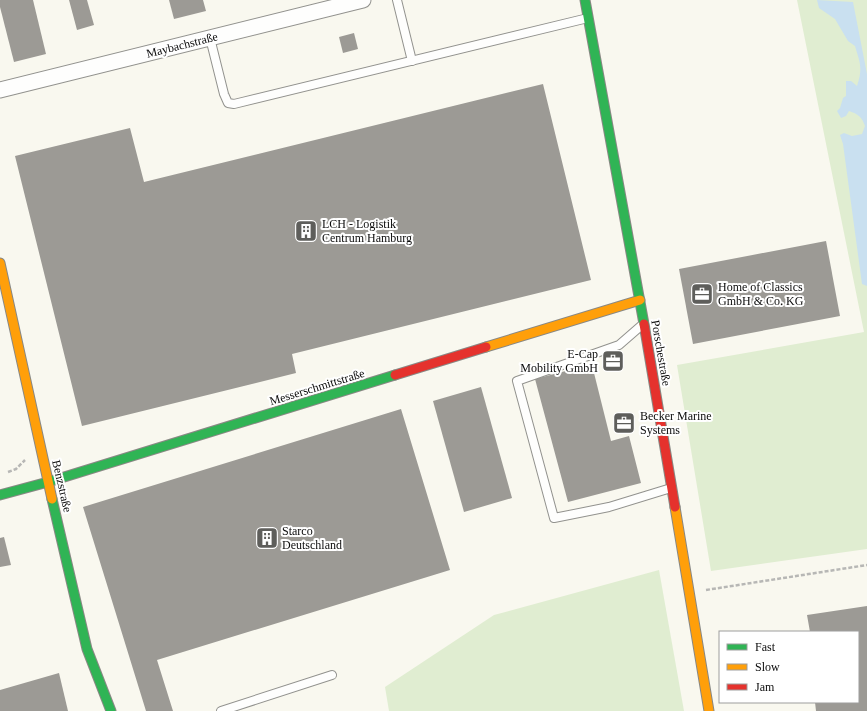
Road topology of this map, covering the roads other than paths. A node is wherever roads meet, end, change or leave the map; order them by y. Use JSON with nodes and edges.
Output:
{"nodes":[{"id":1,"x":363,"y":0,"type":"edge"},
{"id":2,"x":397,"y":0,"type":"edge"},
{"id":3,"x":585,"y":0,"type":"edge"},
{"id":4,"x":589,"y":18,"type":"junction"},
{"id":5,"x":210,"y":38,"type":"junction"},
{"id":6,"x":412,"y":61,"type":"junction"},
{"id":7,"x":0,"y":90,"type":"edge"},
{"id":8,"x":0,"y":263,"type":"edge"},
{"id":9,"x":640,"y":300,"type":"junction"},
{"id":10,"x":644,"y":324,"type":"junction"},
{"id":11,"x":48,"y":482,"type":"junction"},
{"id":12,"x":672,"y":487,"type":"junction"},
{"id":13,"x":0,"y":495,"type":"edge"},
{"id":14,"x":332,"y":675,"type":"dead end"},
{"id":15,"x":111,"y":711,"type":"edge"},
{"id":16,"x":221,"y":711,"type":"edge"},
{"id":17,"x":709,"y":711,"type":"edge"}],
"edges":[{"from":1,"to":5,"type":"street","name":"Maybachstraße"},
{"from":2,"to":6,"type":"lane"},
{"from":3,"to":4,"type":"street","name":"Porschestraße"},
{"from":4,"to":6,"type":"lane"},
{"from":4,"to":9,"type":"street","name":"Porschestraße"},
{"from":5,"to":6,"type":"lane"},
{"from":5,"to":7,"type":"street","name":"Maybachstraße"},
{"from":8,"to":11,"type":"street","name":"Benzstraße"},
{"from":9,"to":10,"type":"street","name":"Porschestraße"},
{"from":9,"to":11,"type":"street","name":"Messerschmittstraße"},
{"from":10,"to":12,"type":"street","name":"Porschestraße"},
{"from":10,"to":12,"type":"lane"},
{"from":11,"to":13,"type":"street","name":"Messerschmittstraße"},
{"from":11,"to":15,"type":"street","name":"Benzstraße"},
{"from":12,"to":17,"type":"street","name":"Porschestraße"},
{"from":14,"to":16,"type":"lane"}]}
